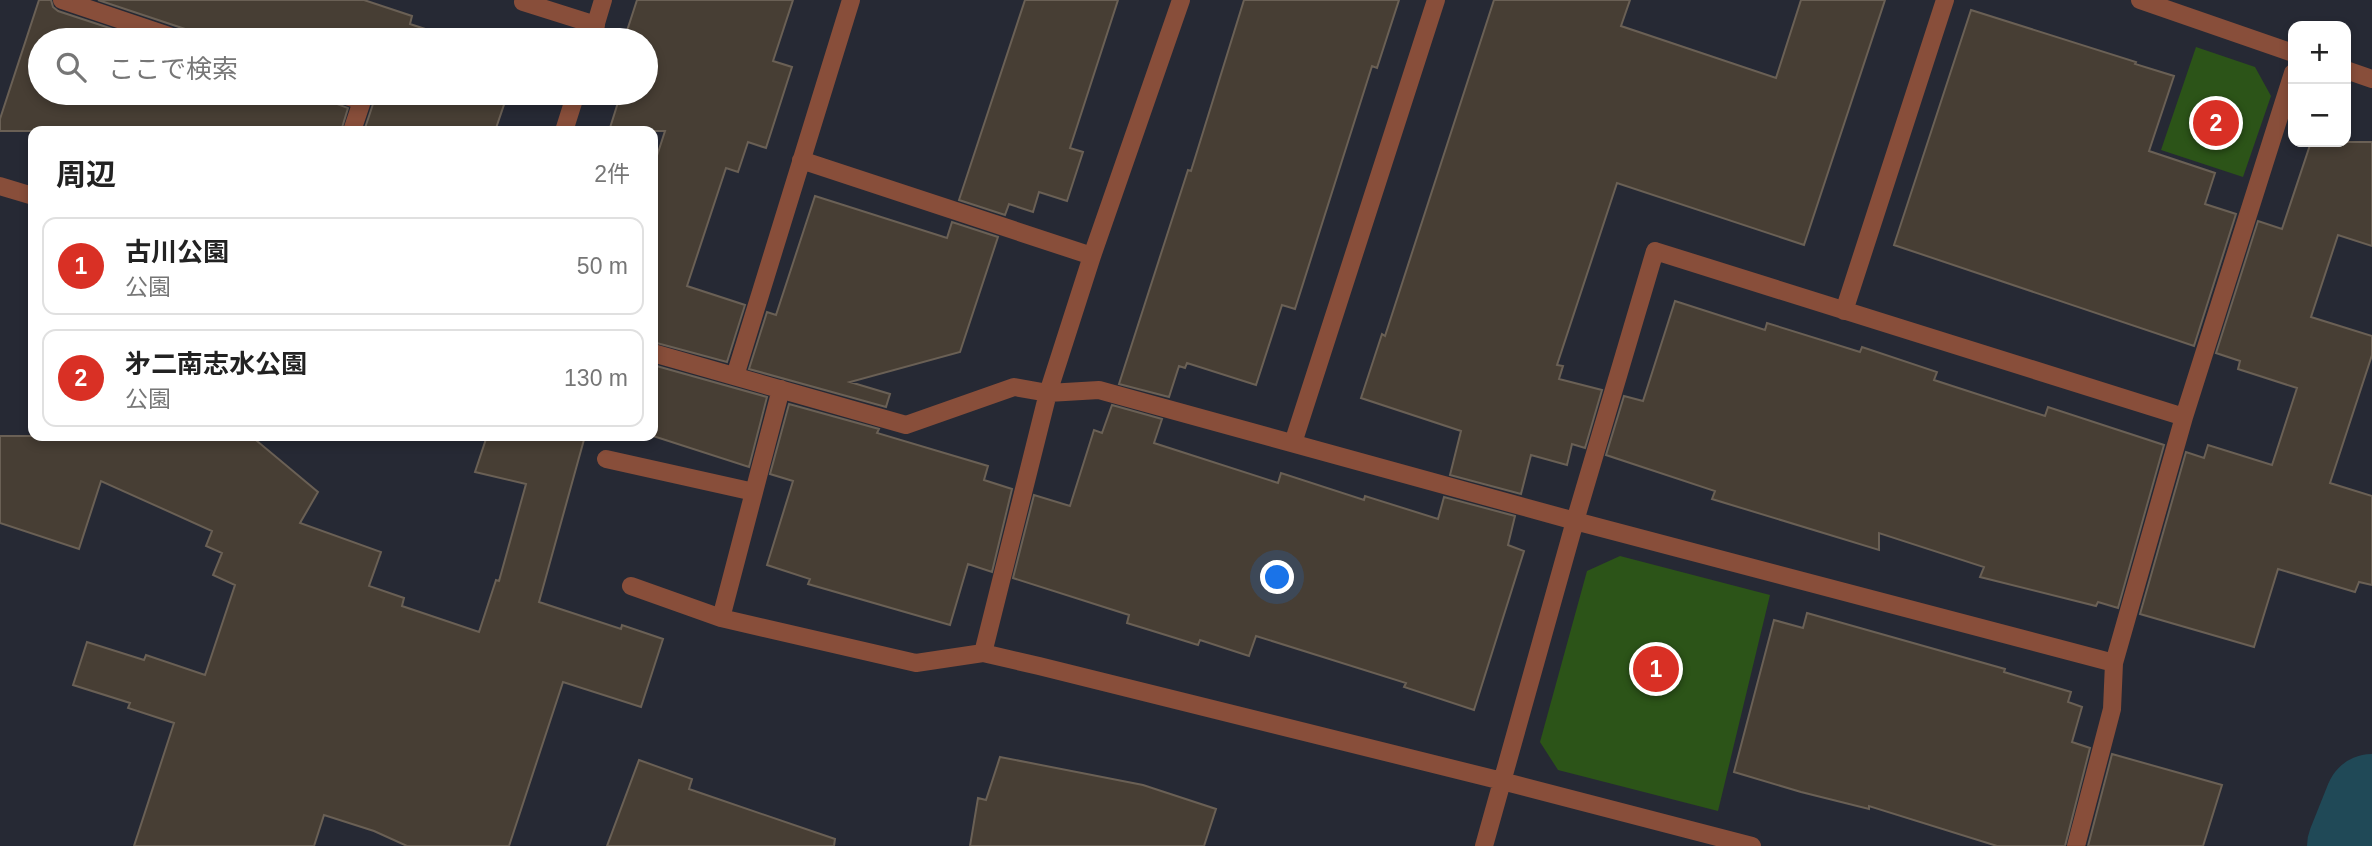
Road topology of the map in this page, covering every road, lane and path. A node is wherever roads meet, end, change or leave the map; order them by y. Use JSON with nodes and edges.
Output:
{"nodes":[{"id":1,"x":62,"y":0,"type":"edge"},
{"id":2,"x":603,"y":0,"type":"edge"},
{"id":3,"x":850,"y":0,"type":"edge"},
{"id":4,"x":1181,"y":0,"type":"edge"},
{"id":5,"x":1436,"y":0,"type":"edge"},
{"id":6,"x":1945,"y":0,"type":"edge"},
{"id":7,"x":2140,"y":0,"type":"edge"},
{"id":8,"x":521,"y":1,"type":"edge"},
{"id":9,"x":145,"y":28,"type":"edge"},
{"id":10,"x":585,"y":28,"type":"edge"},
{"id":11,"x":595,"y":28,"type":"edge"},
{"id":12,"x":2288,"y":51,"type":"edge"},
{"id":13,"x":2351,"y":72,"type":"edge"},
{"id":14,"x":2372,"y":79,"type":"edge"},
{"id":15,"x":2290,"y":84,"type":"edge"},
{"id":16,"x":361,"y":105,"type":"edge"},
{"id":17,"x":572,"y":105,"type":"edge"},
{"id":18,"x":354,"y":126,"type":"edge"},
{"id":19,"x":566,"y":126,"type":"edge"},
{"id":20,"x":801,"y":160,"type":"junction"},
{"id":21,"x":0,"y":186,"type":"edge"},
{"id":22,"x":28,"y":194,"type":"edge"},
{"id":23,"x":1092,"y":256,"type":"junction"},
{"id":24,"x":1844,"y":311,"type":"junction"},
{"id":25,"x":658,"y":354,"type":"edge"},
{"id":26,"x":735,"y":376,"type":"junction"},
{"id":27,"x":781,"y":388,"type":"junction"},
{"id":28,"x":1048,"y":393,"type":"junction"},
{"id":29,"x":2184,"y":417,"type":"junction"},
{"id":30,"x":1293,"y":443,"type":"junction"},
{"id":31,"x":606,"y":459,"type":"dead end"},
{"id":32,"x":754,"y":492,"type":"junction"},
{"id":33,"x":1575,"y":521,"type":"junction"},
{"id":34,"x":631,"y":586,"type":"dead end"},
{"id":35,"x":721,"y":618,"type":"junction"},
{"id":36,"x":983,"y":653,"type":"junction"},
{"id":37,"x":2114,"y":663,"type":"junction"},
{"id":38,"x":1502,"y":781,"type":"junction"},
{"id":39,"x":1484,"y":846,"type":"edge"},
{"id":40,"x":1752,"y":846,"type":"edge"},
{"id":41,"x":2076,"y":846,"type":"edge"}],
"edges":[{"from":1,"to":9,"type":"street"},
{"from":2,"to":11,"type":"street"},
{"from":3,"to":20,"type":"street"},
{"from":4,"to":23,"type":"street"},
{"from":5,"to":30,"type":"street"},
{"from":6,"to":24,"type":"street"},
{"from":7,"to":12,"type":"street"},
{"from":8,"to":10,"type":"street"},
{"from":13,"to":14,"type":"street"},
{"from":15,"to":29,"type":"street"},
{"from":16,"to":18,"type":"street"},
{"from":17,"to":19,"type":"street"},
{"from":20,"to":23,"type":"street"},
{"from":20,"to":26,"type":"street"},
{"from":21,"to":22,"type":"street"},
{"from":23,"to":28,"type":"street"},
{"from":24,"to":29,"type":"street"},
{"from":24,"to":33,"type":"street"},
{"from":25,"to":26,"type":"street"},
{"from":26,"to":27,"type":"street"},
{"from":27,"to":28,"type":"street"},
{"from":27,"to":32,"type":"street"},
{"from":28,"to":30,"type":"street"},
{"from":28,"to":36,"type":"street"},
{"from":29,"to":37,"type":"street"},
{"from":30,"to":33,"type":"street"},
{"from":31,"to":32,"type":"street"},
{"from":32,"to":35,"type":"street"},
{"from":33,"to":37,"type":"street"},
{"from":33,"to":38,"type":"street"},
{"from":34,"to":35,"type":"street"},
{"from":35,"to":36,"type":"street"},
{"from":36,"to":38,"type":"street"},
{"from":37,"to":41,"type":"street"},
{"from":38,"to":39,"type":"street"},
{"from":38,"to":40,"type":"street"}]}
